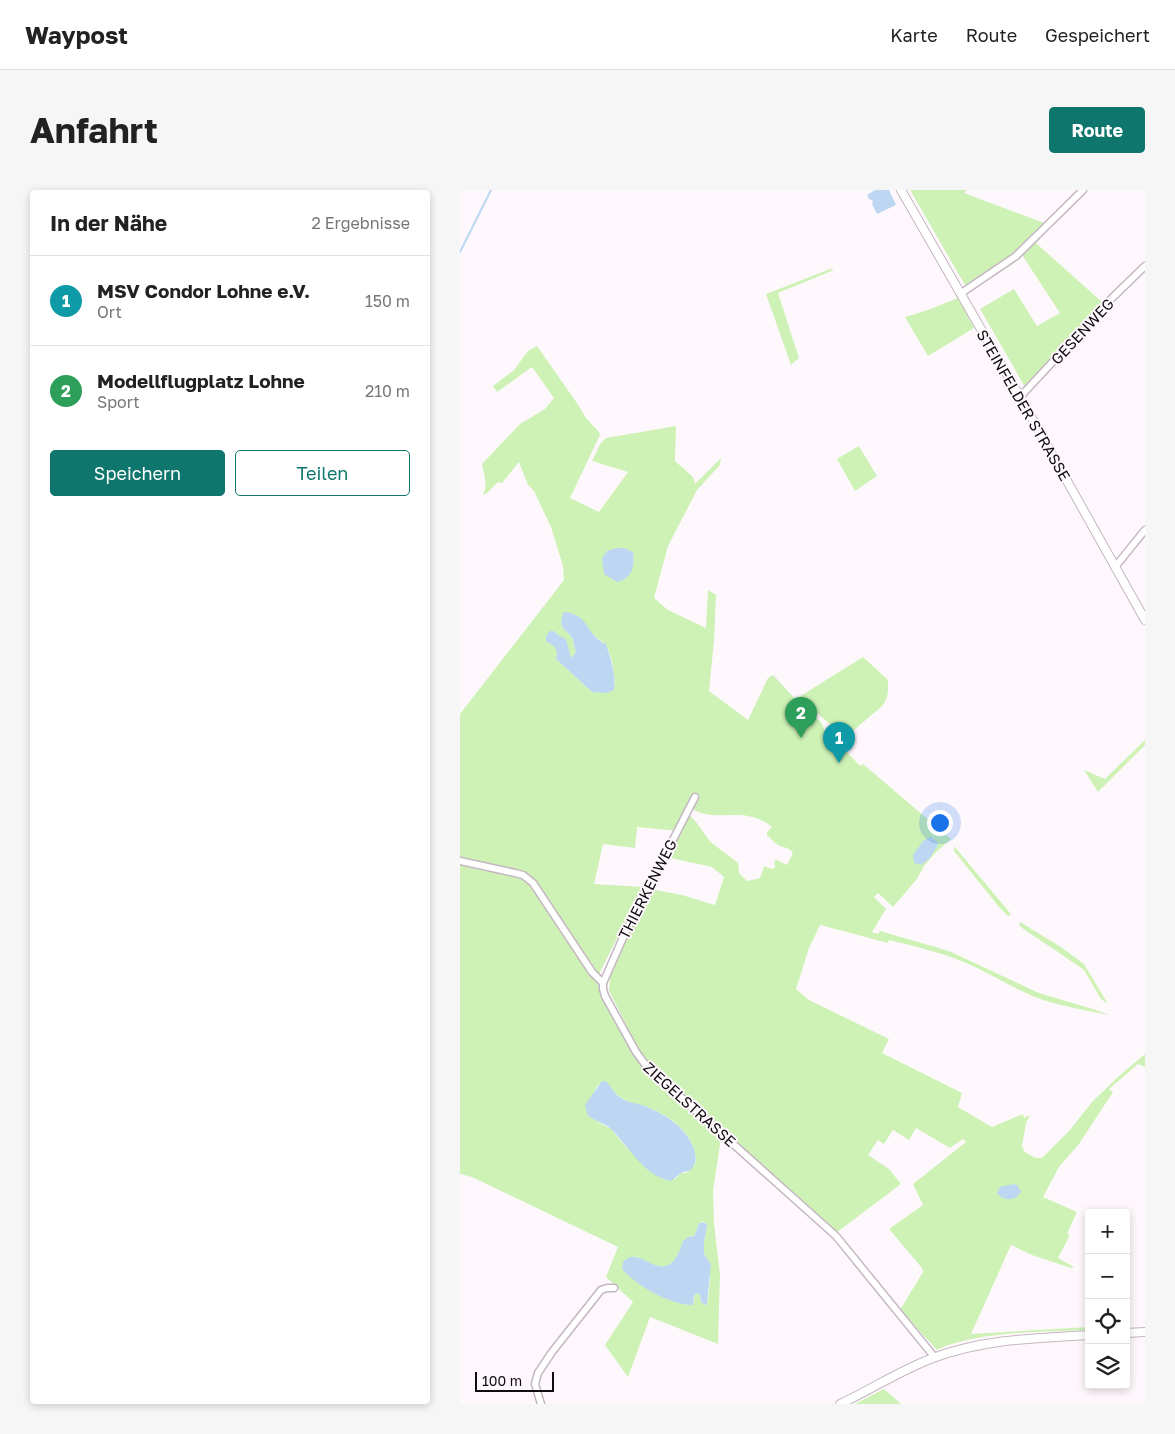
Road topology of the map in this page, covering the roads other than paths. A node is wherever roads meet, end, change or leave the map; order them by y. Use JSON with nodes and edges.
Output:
{"nodes":[{"id":1,"x":901,"y":190,"type":"edge"},
{"id":2,"x":1083,"y":190,"type":"edge"},
{"id":3,"x":1145,"y":266,"type":"edge"},
{"id":4,"x":960,"y":294,"type":"junction"},
{"id":5,"x":1020,"y":398,"type":"junction"},
{"id":6,"x":1145,"y":530,"type":"edge"},
{"id":7,"x":1115,"y":566,"type":"junction"},
{"id":8,"x":1145,"y":620,"type":"edge"},
{"id":9,"x":695,"y":797,"type":"dead end"},
{"id":10,"x":460,"y":861,"type":"edge"},
{"id":11,"x":603,"y":983,"type":"junction"},
{"id":12,"x":614,"y":1288,"type":"dead end"},
{"id":13,"x":1145,"y":1332,"type":"edge"},
{"id":14,"x":1130,"y":1333,"type":"edge"},
{"id":15,"x":1085,"y":1335,"type":"edge"},
{"id":16,"x":933,"y":1358,"type":"junction"},
{"id":17,"x":540,"y":1404,"type":"edge"},
{"id":18,"x":840,"y":1404,"type":"edge"}],
"edges":[{"from":1,"to":4,"type":"main road","name":"STEINFELDER STRASSE"},
{"from":2,"to":4,"type":"street"},
{"from":3,"to":5,"type":"street","name":"GESENWEG"},
{"from":4,"to":5,"type":"main road","name":"STEINFELDER STRASSE"},
{"from":5,"to":7,"type":"main road","name":"STEINFELDER STRASSE"},
{"from":6,"to":7,"type":"street"},
{"from":7,"to":8,"type":"main road","name":"STEINFELDER STRASSE"},
{"from":9,"to":11,"type":"street","name":"THIERKENWEG"},
{"from":10,"to":11,"type":"street","name":"ZIEGELSTRASSE"},
{"from":11,"to":16,"type":"street","name":"ZIEGELSTRASSE"},
{"from":12,"to":17,"type":"street"},
{"from":13,"to":14,"type":"main road"},
{"from":15,"to":16,"type":"main road"},
{"from":16,"to":18,"type":"main road"}]}
